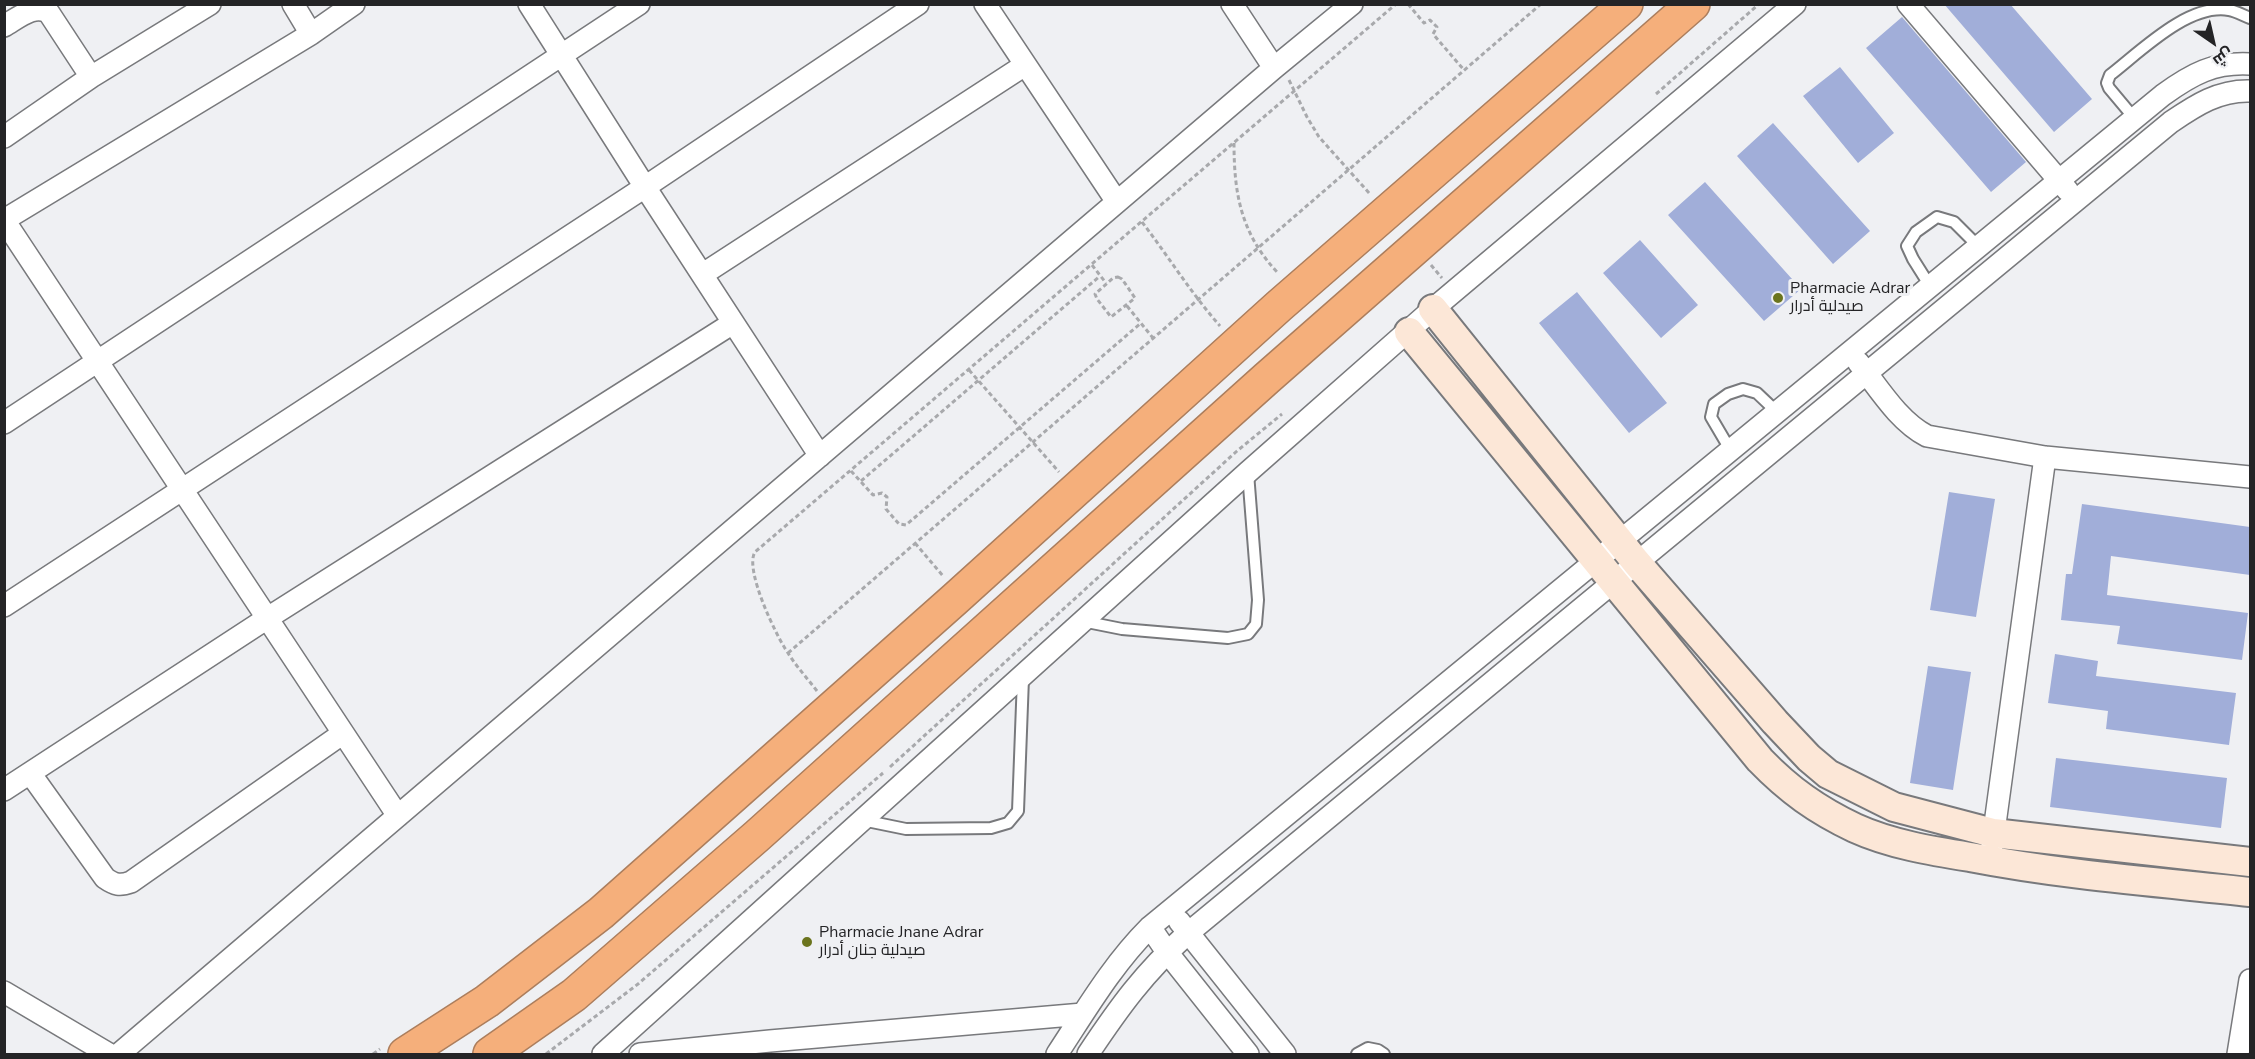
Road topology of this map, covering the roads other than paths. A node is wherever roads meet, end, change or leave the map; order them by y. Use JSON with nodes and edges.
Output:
{"nodes":[{"id":1,"x":210,"y":4,"type":"edge"},
{"id":2,"x":293,"y":4,"type":"edge"},
{"id":3,"x":354,"y":4,"type":"edge"},
{"id":4,"x":529,"y":4,"type":"edge"},
{"id":5,"x":639,"y":4,"type":"edge"},
{"id":6,"x":918,"y":4,"type":"edge"},
{"id":7,"x":985,"y":4,"type":"edge"},
{"id":8,"x":1232,"y":4,"type":"edge"},
{"id":9,"x":1352,"y":4,"type":"edge"},
{"id":10,"x":1626,"y":4,"type":"edge"},
{"id":11,"x":1693,"y":4,"type":"edge"},
{"id":12,"x":1795,"y":4,"type":"edge"},
{"id":13,"x":1908,"y":4,"type":"edge"},
{"id":14,"x":186,"y":11,"type":"edge"},
{"id":15,"x":2250,"y":18,"type":"edge"},
{"id":16,"x":4,"y":26,"type":"edge"},
{"id":17,"x":311,"y":34,"type":"junction"},
{"id":18,"x":561,"y":57,"type":"junction"},
{"id":19,"x":2250,"y":64,"type":"edge"},
{"id":20,"x":1025,"y":65,"type":"junction"},
{"id":21,"x":1277,"y":65,"type":"junction"},
{"id":22,"x":91,"y":77,"type":"junction"},
{"id":23,"x":2250,"y":91,"type":"edge"},
{"id":24,"x":2135,"y":119,"type":"junction"},
{"id":25,"x":4,"y":137,"type":"edge"},
{"id":26,"x":2152,"y":138,"type":"junction"},
{"id":27,"x":2059,"y":181,"type":"junction"},
{"id":28,"x":645,"y":187,"type":"junction"},
{"id":29,"x":2076,"y":201,"type":"junction"},
{"id":30,"x":1117,"y":202,"type":"junction"},
{"id":31,"x":5,"y":220,"type":"edge"},
{"id":32,"x":1979,"y":247,"type":"junction"},
{"id":33,"x":703,"y":274,"type":"junction"},
{"id":34,"x":1930,"y":286,"type":"junction"},
{"id":35,"x":1444,"y":301,"type":"junction"},
{"id":36,"x":733,"y":323,"type":"junction"},
{"id":37,"x":1409,"y":332,"type":"junction"},
{"id":38,"x":1850,"y":352,"type":"junction"},
{"id":39,"x":98,"y":361,"type":"junction"},
{"id":40,"x":1867,"y":373,"type":"junction"},
{"id":41,"x":1777,"y":412,"type":"junction"},
{"id":42,"x":4,"y":423,"type":"edge"},
{"id":43,"x":1731,"y":451,"type":"junction"},
{"id":44,"x":820,"y":456,"type":"junction"},
{"id":45,"x":2045,"y":457,"type":"junction"},
{"id":46,"x":1248,"y":472,"type":"junction"},
{"id":47,"x":2250,"y":477,"type":"edge"},
{"id":48,"x":181,"y":489,"type":"junction"},
{"id":49,"x":1628,"y":552,"type":"junction"},
{"id":50,"x":1605,"y":571,"type":"junction"},
{"id":51,"x":4,"y":606,"type":"edge"},
{"id":52,"x":266,"y":619,"type":"junction"},
{"id":53,"x":1082,"y":621,"type":"junction"},
{"id":54,"x":1023,"y":674,"type":"junction"},
{"id":55,"x":342,"y":734,"type":"junction"},
{"id":56,"x":30,"y":773,"type":"junction"},
{"id":57,"x":4,"y":790,"type":"edge"},
{"id":58,"x":398,"y":816,"type":"junction"},
{"id":59,"x":861,"y":820,"type":"junction"},
{"id":60,"x":1994,"y":833,"type":"junction"},
{"id":61,"x":1990,"y":861,"type":"junction"},
{"id":62,"x":2250,"y":862,"type":"edge"},
{"id":63,"x":2250,"y":892,"type":"edge"},
{"id":64,"x":1171,"y":910,"type":"junction"},
{"id":65,"x":1150,"y":927,"type":"junction"},
{"id":66,"x":1187,"y":933,"type":"junction"},
{"id":67,"x":1167,"y":952,"type":"junction"},
{"id":68,"x":2250,"y":980,"type":"edge"},
{"id":69,"x":4,"y":992,"type":"edge"},
{"id":70,"x":1083,"y":1014,"type":"junction"},
{"id":71,"x":109,"y":1054,"type":"edge"},
{"id":72,"x":119,"y":1054,"type":"edge"},
{"id":73,"x":405,"y":1054,"type":"edge"},
{"id":74,"x":490,"y":1054,"type":"edge"},
{"id":75,"x":603,"y":1054,"type":"edge"},
{"id":76,"x":640,"y":1054,"type":"edge"},
{"id":77,"x":1057,"y":1054,"type":"edge"},
{"id":78,"x":1088,"y":1054,"type":"edge"},
{"id":79,"x":1248,"y":1054,"type":"edge"},
{"id":80,"x":1285,"y":1054,"type":"edge"},
{"id":81,"x":1357,"y":1054,"type":"edge"},
{"id":82,"x":1384,"y":1054,"type":"edge"},
{"id":83,"x":2238,"y":1054,"type":"edge"}],
"edges":[{"from":1,"to":14,"type":"street"},
{"from":2,"to":17,"type":"street"},
{"from":3,"to":17,"type":"street"},
{"from":4,"to":18,"type":"street"},
{"from":5,"to":18,"type":"street"},
{"from":6,"to":28,"type":"street"},
{"from":7,"to":20,"type":"street"},
{"from":8,"to":21,"type":"street"},
{"from":9,"to":21,"type":"street"},
{"from":10,"to":73,"type":"highway"},
{"from":11,"to":74,"type":"highway"},
{"from":12,"to":35,"type":"street"},
{"from":13,"to":27,"type":"street"},
{"from":14,"to":22,"type":"street"},
{"from":15,"to":24,"type":"lane"},
{"from":16,"to":22,"type":"street"},
{"from":17,"to":31,"type":"street"},
{"from":18,"to":28,"type":"street"},
{"from":18,"to":39,"type":"street"},
{"from":19,"to":24,"type":"street"},
{"from":20,"to":30,"type":"street"},
{"from":20,"to":33,"type":"street"},
{"from":21,"to":30,"type":"street"},
{"from":22,"to":25,"type":"street"},
{"from":23,"to":26,"type":"street"},
{"from":24,"to":26,"type":"street"},
{"from":24,"to":27,"type":"street"},
{"from":26,"to":29,"type":"street"},
{"from":27,"to":29,"type":"street"},
{"from":27,"to":32,"type":"street"},
{"from":28,"to":33,"type":"street"},
{"from":28,"to":48,"type":"street"},
{"from":29,"to":40,"type":"street"},
{"from":30,"to":44,"type":"street"},
{"from":31,"to":39,"type":"street"},
{"from":32,"to":34,"type":"street"},
{"from":32,"to":34,"type":"lane"},
{"from":33,"to":36,"type":"street"},
{"from":34,"to":38,"type":"street"},
{"from":35,"to":37,"type":"street"},
{"from":35,"to":49,"type":"street"},
{"from":36,"to":44,"type":"street"},
{"from":36,"to":52,"type":"street"},
{"from":37,"to":46,"type":"street"},
{"from":37,"to":50,"type":"street"},
{"from":38,"to":40,"type":"street"},
{"from":38,"to":41,"type":"street"},
{"from":39,"to":42,"type":"street"},
{"from":39,"to":48,"type":"street"},
{"from":40,"to":45,"type":"street"},
{"from":40,"to":49,"type":"street"},
{"from":41,"to":43,"type":"street"},
{"from":41,"to":43,"type":"lane"},
{"from":43,"to":49,"type":"street"},
{"from":44,"to":58,"type":"street"},
{"from":45,"to":47,"type":"street"},
{"from":45,"to":60,"type":"street"},
{"from":46,"to":53,"type":"street"},
{"from":46,"to":53,"type":"lane"},
{"from":48,"to":51,"type":"street"},
{"from":48,"to":52,"type":"street"},
{"from":49,"to":50,"type":"street"},
{"from":49,"to":60,"type":"street"},
{"from":50,"to":61,"type":"street"},
{"from":50,"to":64,"type":"street"},
{"from":50,"to":66,"type":"street"},
{"from":52,"to":55,"type":"street"},
{"from":52,"to":56,"type":"street"},
{"from":53,"to":54,"type":"street"},
{"from":54,"to":59,"type":"street"},
{"from":54,"to":59,"type":"lane"},
{"from":55,"to":56,"type":"street"},
{"from":55,"to":58,"type":"street"},
{"from":56,"to":57,"type":"street"},
{"from":58,"to":72,"type":"street"},
{"from":59,"to":75,"type":"street"},
{"from":60,"to":61,"type":"street"},
{"from":60,"to":62,"type":"street"},
{"from":61,"to":63,"type":"street"},
{"from":64,"to":65,"type":"street"},
{"from":64,"to":66,"type":"street"},
{"from":65,"to":67,"type":"street"},
{"from":65,"to":70,"type":"street"},
{"from":66,"to":67,"type":"street"},
{"from":66,"to":80,"type":"street"},
{"from":67,"to":78,"type":"street"},
{"from":67,"to":79,"type":"street"},
{"from":68,"to":83,"type":"street"},
{"from":69,"to":71,"type":"street"},
{"from":70,"to":76,"type":"street"},
{"from":70,"to":77,"type":"street"},
{"from":81,"to":82,"type":"lane"}]}
